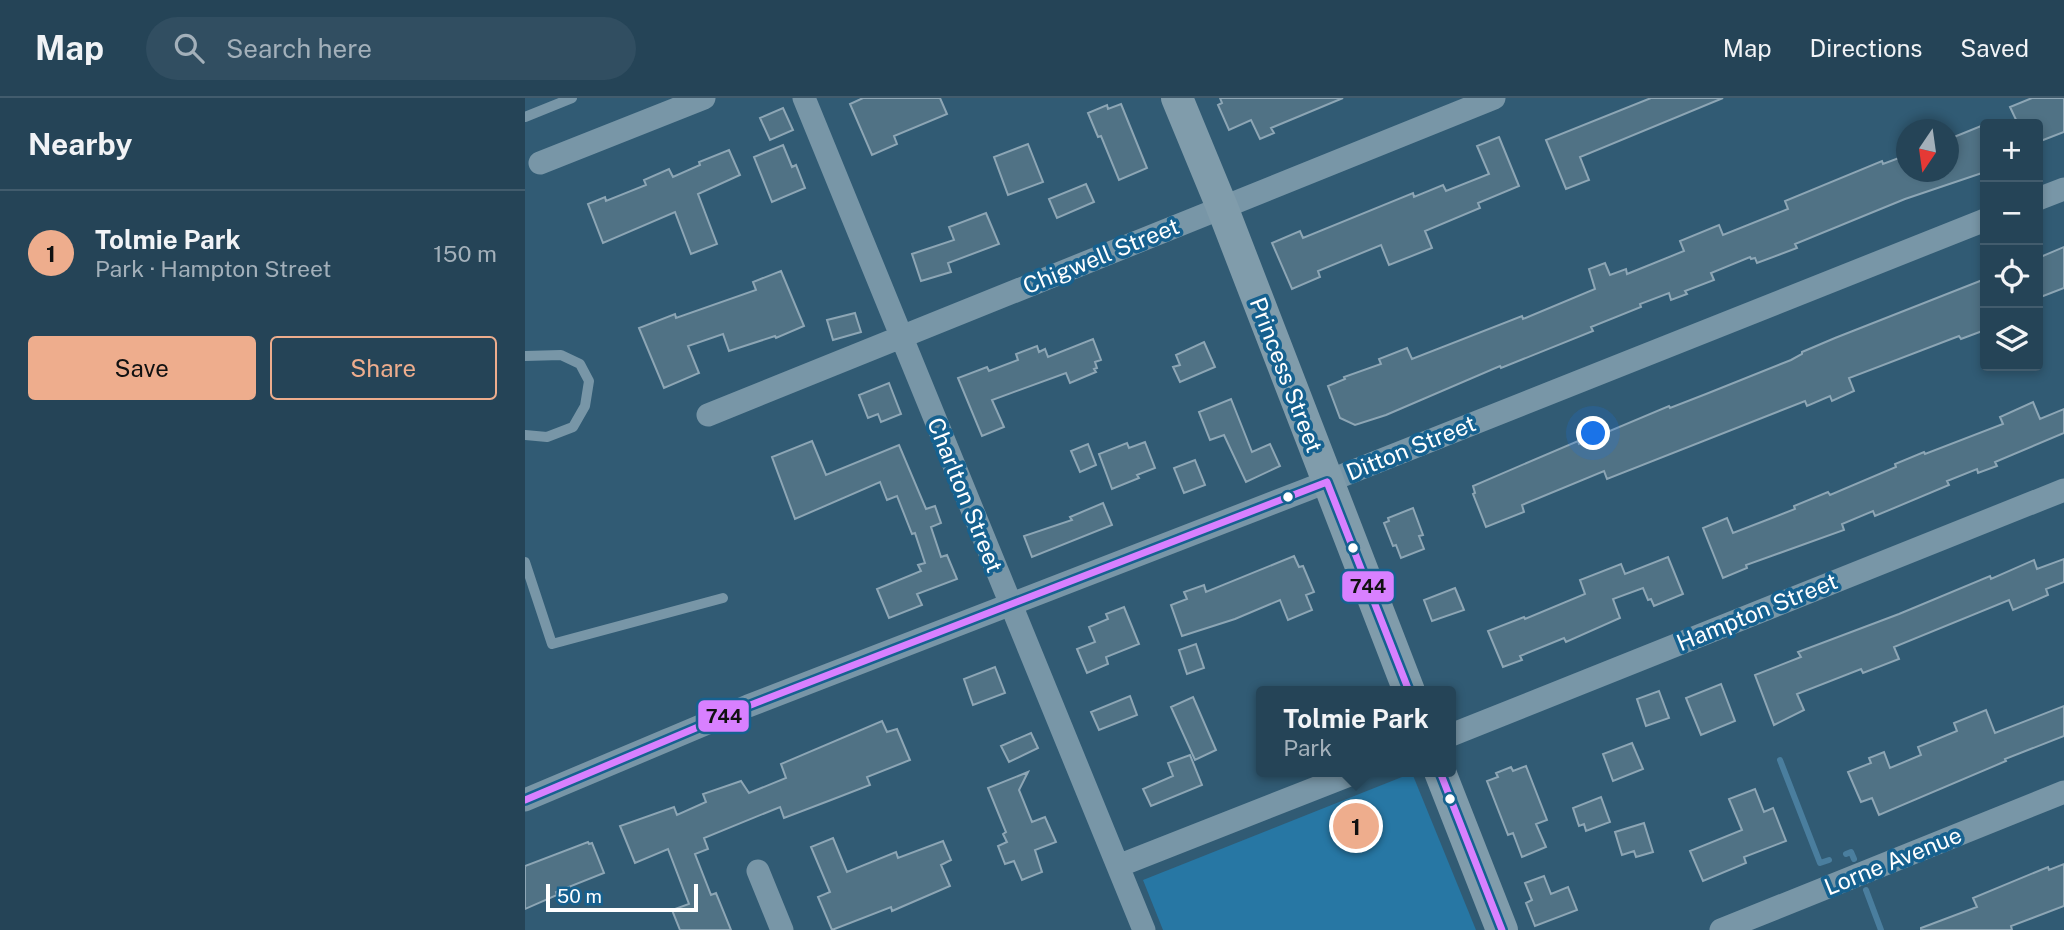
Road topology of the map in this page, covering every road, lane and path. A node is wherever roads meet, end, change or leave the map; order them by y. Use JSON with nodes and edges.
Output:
{"nodes":[{"id":1,"x":572,"y":98,"type":"edge"},
{"id":2,"x":704,"y":98,"type":"edge"},
{"id":3,"x":804,"y":98,"type":"edge"},
{"id":4,"x":1177,"y":98,"type":"edge"},
{"id":5,"x":1494,"y":98,"type":"edge"},
{"id":6,"x":525,"y":117,"type":"edge"},
{"id":7,"x":540,"y":163,"type":"dead end"},
{"id":8,"x":2064,"y":189,"type":"edge"},
{"id":9,"x":2043,"y":197,"type":"edge"},
{"id":10,"x":1222,"y":207,"type":"junction"},
{"id":11,"x":1980,"y":222,"type":"edge"},
{"id":12,"x":901,"y":337,"type":"junction"},
{"id":13,"x":525,"y":356,"type":"edge"},
{"id":14,"x":708,"y":415,"type":"dead end"},
{"id":15,"x":525,"y":435,"type":"edge"},
{"id":16,"x":1327,"y":482,"type":"junction"},
{"id":17,"x":2064,"y":490,"type":"edge"},
{"id":18,"x":525,"y":562,"type":"edge"},
{"id":19,"x":723,"y":598,"type":"dead end"},
{"id":20,"x":1010,"y":604,"type":"junction"},
{"id":21,"x":1407,"y":686,"type":"edge"},
{"id":22,"x":1456,"y":732,"type":"edge"},
{"id":23,"x":1344,"y":777,"type":"edge"},
{"id":24,"x":1442,"y":777,"type":"edge"},
{"id":25,"x":2064,"y":792,"type":"edge"},
{"id":26,"x":525,"y":800,"type":"edge"},
{"id":27,"x":1118,"y":866,"type":"junction"},
{"id":28,"x":758,"y":870,"type":"dead end"},
{"id":29,"x":782,"y":930,"type":"edge"},
{"id":30,"x":1144,"y":930,"type":"edge"},
{"id":31,"x":1502,"y":930,"type":"edge"},
{"id":32,"x":1721,"y":930,"type":"edge"}],
"edges":[{"from":1,"to":6,"type":"lane"},
{"from":2,"to":7,"type":"street"},
{"from":3,"to":12,"type":"street","name":"Charlton Street"},
{"from":4,"to":10,"type":"street","name":"Princess Street"},
{"from":5,"to":10,"type":"street","name":"Chigwell Street"},
{"from":8,"to":9,"type":"street"},
{"from":10,"to":12,"type":"street","name":"Chigwell Street"},
{"from":10,"to":16,"type":"street","name":"Princess Street"},
{"from":11,"to":16,"type":"street","name":"Ditton Street"},
{"from":12,"to":14,"type":"street","name":"Chigwell Street"},
{"from":12,"to":20,"type":"street","name":"Charlton Street"},
{"from":13,"to":15,"type":"lane"},
{"from":16,"to":20,"type":"street","name":"Ditton Street"},
{"from":16,"to":21,"type":"street","name":"Princess Street"},
{"from":17,"to":22,"type":"street","name":"Hampton Street"},
{"from":18,"to":19,"type":"lane"},
{"from":20,"to":26,"type":"street","name":"Ditton Street"},
{"from":20,"to":27,"type":"street","name":"Charlton Street"},
{"from":23,"to":27,"type":"street"},
{"from":24,"to":31,"type":"street"},
{"from":25,"to":32,"type":"street","name":"Lorne Avenue"},
{"from":27,"to":30,"type":"street","name":"Charlton Street"},
{"from":28,"to":29,"type":"street"}]}
